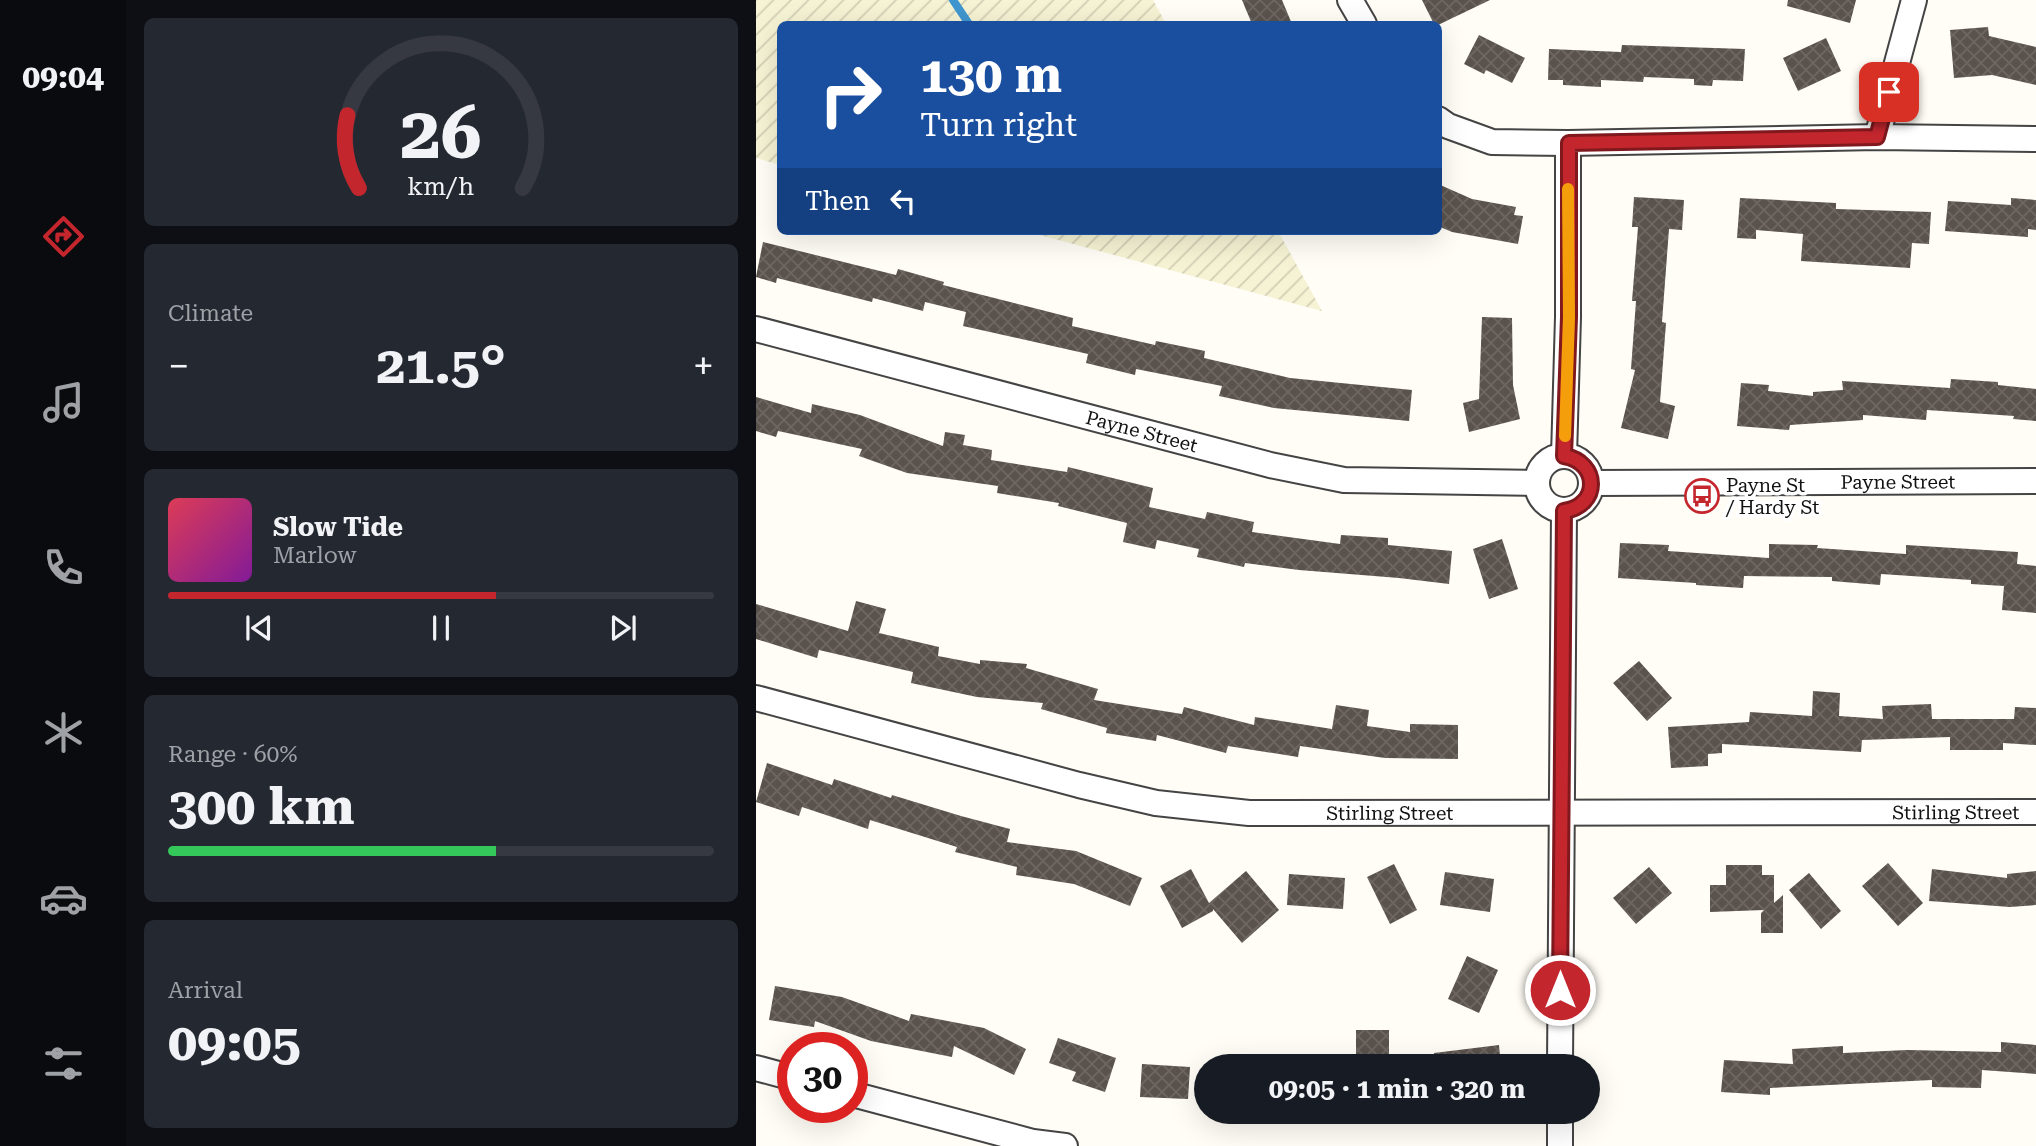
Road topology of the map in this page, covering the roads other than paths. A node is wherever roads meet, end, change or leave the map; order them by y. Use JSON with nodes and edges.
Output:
{"nodes":[{"id":1,"x":1350,"y":0,"type":"edge"},
{"id":2,"x":1914,"y":0,"type":"edge"},
{"id":3,"x":1362,"y":21,"type":"edge"},
{"id":4,"x":1442,"y":122,"type":"edge"},
{"id":5,"x":1877,"y":137,"type":"junction"},
{"id":6,"x":2036,"y":139,"type":"edge"},
{"id":7,"x":1569,"y":143,"type":"junction"},
{"id":8,"x":756,"y":329,"type":"edge"},
{"id":9,"x":1564,"y":456,"type":"junction"},
{"id":10,"x":2036,"y":481,"type":"edge"},
{"id":11,"x":1536,"y":483,"type":"junction"},
{"id":12,"x":1592,"y":483,"type":"junction"},
{"id":13,"x":1564,"y":511,"type":"junction"},
{"id":14,"x":756,"y":698,"type":"edge"},
{"id":15,"x":2036,"y":812,"type":"edge"},
{"id":16,"x":1560,"y":813,"type":"junction"},
{"id":17,"x":1560,"y":1054,"type":"edge"},
{"id":18,"x":756,"y":1068,"type":"edge"},
{"id":19,"x":777,"y":1074,"type":"edge"},
{"id":20,"x":868,"y":1098,"type":"edge"},
{"id":21,"x":1560,"y":1124,"type":"edge"},
{"id":22,"x":1065,"y":1146,"type":"edge"},
{"id":23,"x":1560,"y":1146,"type":"edge"}],
"edges":[{"from":1,"to":3,"type":"street"},
{"from":2,"to":5,"type":"street"},
{"from":4,"to":7,"type":"street"},
{"from":5,"to":6,"type":"street"},
{"from":5,"to":7,"type":"street"},
{"from":7,"to":9,"type":"street"},
{"from":8,"to":11,"type":"street","name":"Payne Street"},
{"from":9,"to":11,"type":"street"},
{"from":9,"to":12,"type":"street"},
{"from":10,"to":12,"type":"street","name":"Payne Street"},
{"from":11,"to":13,"type":"street"},
{"from":12,"to":13,"type":"street"},
{"from":13,"to":16,"type":"street"},
{"from":14,"to":16,"type":"street","name":"Stirling Street"},
{"from":15,"to":16,"type":"street","name":"Stirling Street"},
{"from":16,"to":17,"type":"street"},
{"from":18,"to":19,"type":"street"},
{"from":20,"to":22,"type":"street"},
{"from":21,"to":23,"type":"street"}]}
